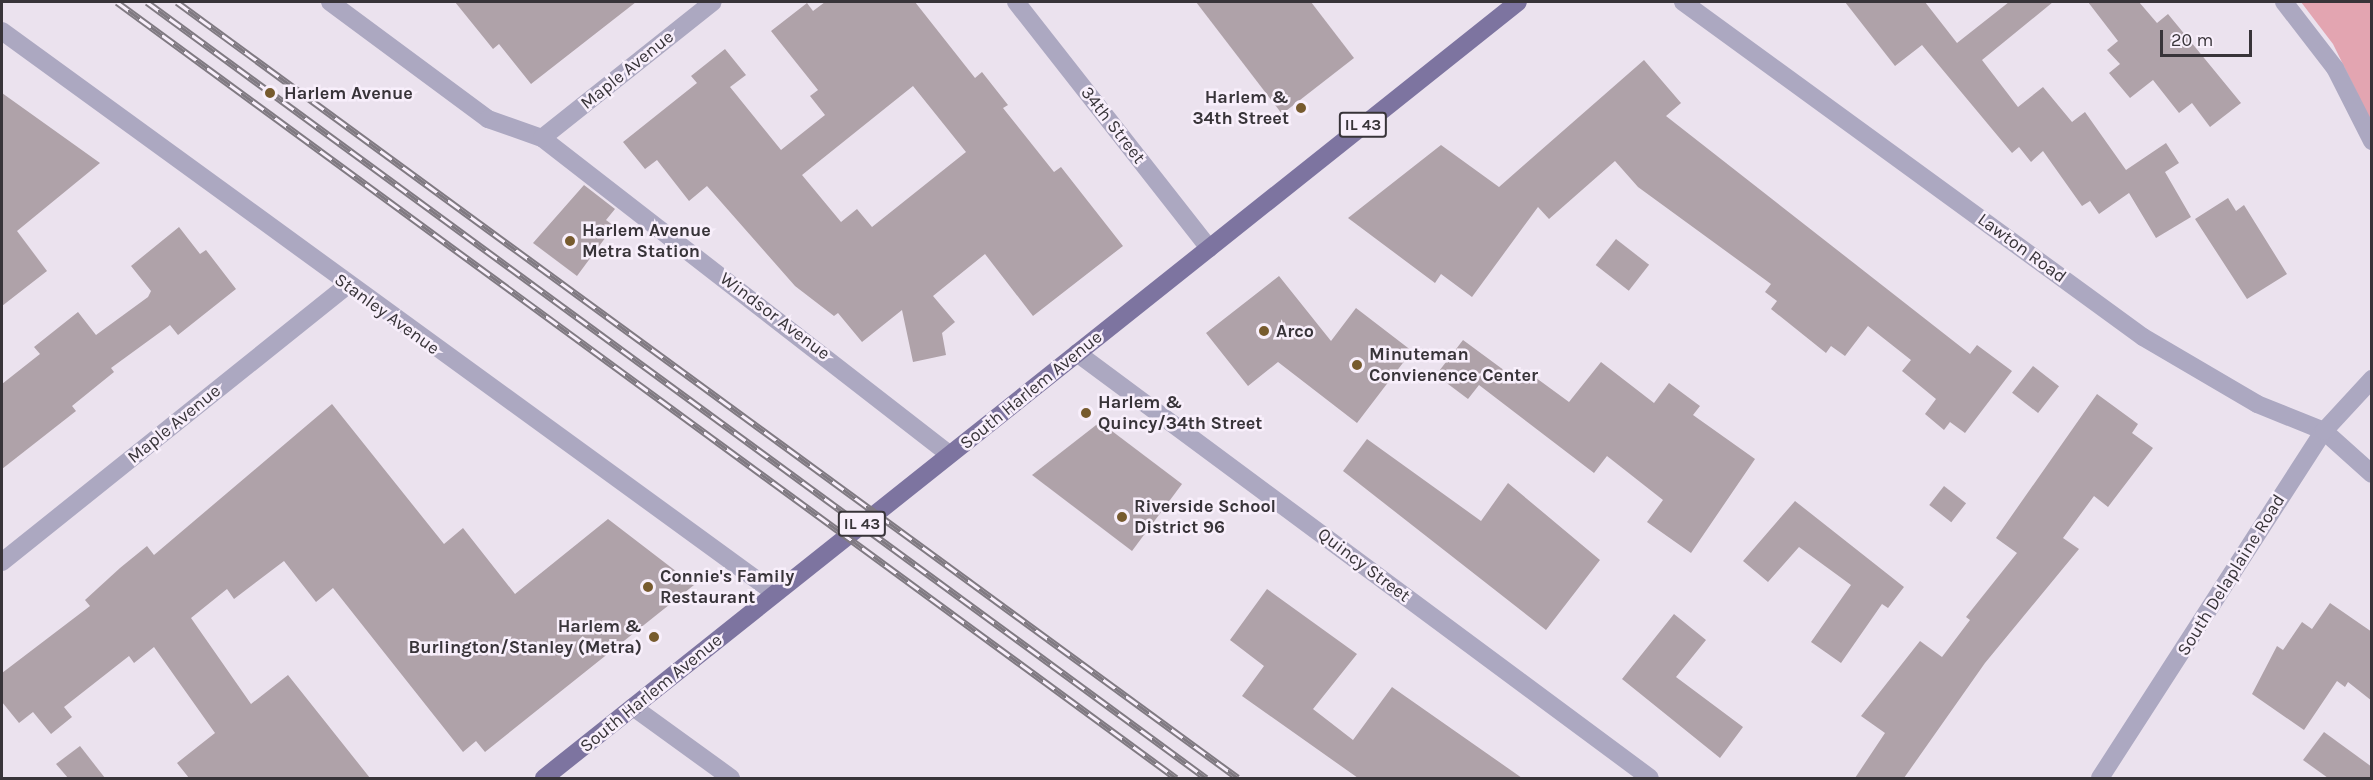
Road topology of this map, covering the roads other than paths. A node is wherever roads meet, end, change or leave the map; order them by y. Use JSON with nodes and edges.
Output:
{"nodes":[{"id":1,"x":330,"y":2,"type":"edge"},
{"id":2,"x":713,"y":2,"type":"edge"},
{"id":3,"x":1016,"y":2,"type":"edge"},
{"id":4,"x":1518,"y":2,"type":"edge"},
{"id":5,"x":1683,"y":2,"type":"edge"},
{"id":6,"x":2284,"y":2,"type":"edge"},
{"id":7,"x":2,"y":31,"type":"edge"},
{"id":8,"x":542,"y":138,"type":"junction"},
{"id":9,"x":2372,"y":141,"type":"edge"},
{"id":10,"x":1209,"y":248,"type":"junction"},
{"id":11,"x":347,"y":286,"type":"junction"},
{"id":12,"x":1077,"y":353,"type":"junction"},
{"id":13,"x":2372,"y":379,"type":"edge"},
{"id":14,"x":2324,"y":431,"type":"junction"},
{"id":15,"x":949,"y":454,"type":"junction"},
{"id":16,"x":2372,"y":474,"type":"edge"},
{"id":17,"x":2,"y":562,"type":"edge"},
{"id":18,"x":775,"y":593,"type":"junction"},
{"id":19,"x":633,"y":707,"type":"junction"},
{"id":20,"x":544,"y":778,"type":"edge"},
{"id":21,"x":731,"y":778,"type":"edge"},
{"id":22,"x":1650,"y":778,"type":"edge"},
{"id":23,"x":2100,"y":778,"type":"edge"}],
"edges":[{"from":1,"to":8,"type":"street","name":"Windsor Avenue"},
{"from":2,"to":8,"type":"street","name":"Maple Avenue"},
{"from":3,"to":10,"type":"street","name":"34th Street"},
{"from":4,"to":10,"type":"main road","name":"South Harlem Avenue","number":"IL 43"},
{"from":5,"to":14,"type":"street","name":"Lawton Road"},
{"from":6,"to":9,"type":"street"},
{"from":7,"to":11,"type":"street","name":"Stanley Avenue"},
{"from":8,"to":15,"type":"street","name":"Windsor Avenue"},
{"from":10,"to":12,"type":"main road","name":"South Harlem Avenue","number":"IL 43"},
{"from":11,"to":17,"type":"street","name":"Maple Avenue"},
{"from":11,"to":18,"type":"street","name":"Stanley Avenue"},
{"from":12,"to":15,"type":"main road","name":"South Harlem Avenue","number":"IL 43"},
{"from":12,"to":22,"type":"street","name":"Quincy Street"},
{"from":13,"to":14,"type":"street","name":"South Delaplaine Road"},
{"from":14,"to":16,"type":"street","name":"Lawton Road"},
{"from":14,"to":23,"type":"street","name":"South Delaplaine Road"},
{"from":15,"to":18,"type":"main road","name":"South Harlem Avenue","number":"IL 43"},
{"from":18,"to":19,"type":"main road","name":"South Harlem Avenue","number":"IL 43"},
{"from":19,"to":20,"type":"main road","name":"South Harlem Avenue","number":"IL 43"},
{"from":19,"to":21,"type":"street"}]}
